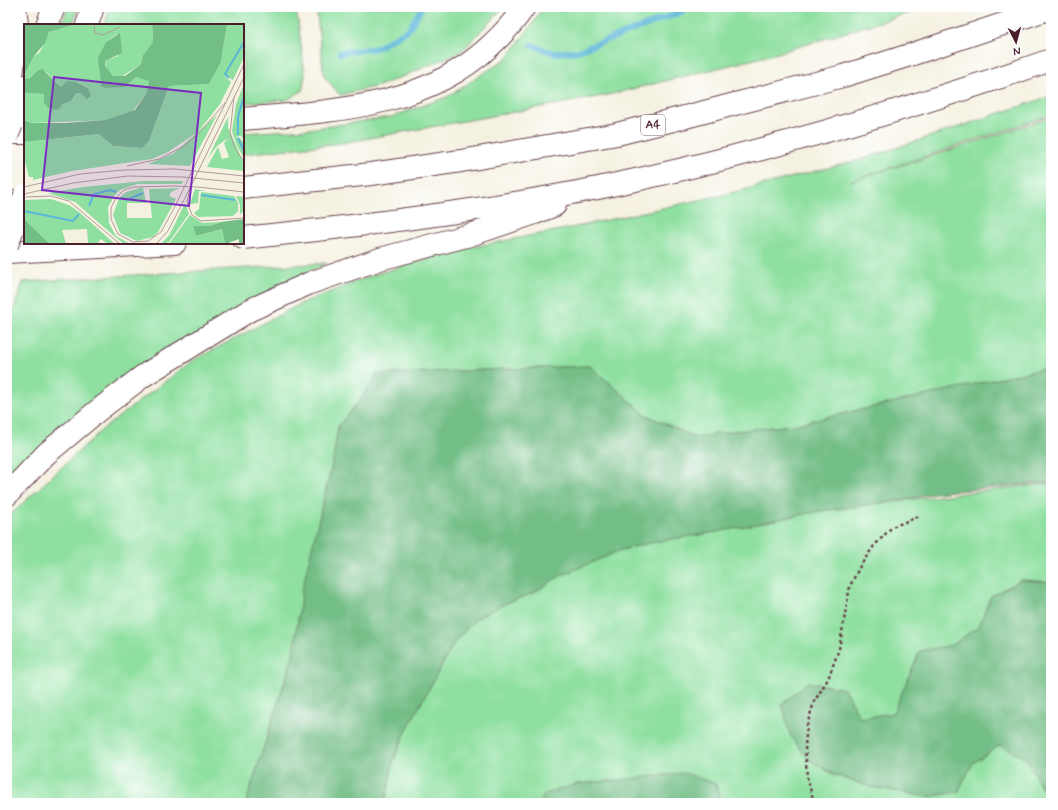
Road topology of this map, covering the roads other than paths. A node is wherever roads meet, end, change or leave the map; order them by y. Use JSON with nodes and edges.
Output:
{"nodes":[{"id":1,"x":15,"y":7,"type":"edge"},
{"id":2,"x":54,"y":7,"type":"edge"},
{"id":3,"x":93,"y":7,"type":"edge"},
{"id":4,"x":524,"y":7,"type":"edge"},
{"id":5,"x":1051,"y":8,"type":"edge"},
{"id":6,"x":47,"y":24,"type":"edge"},
{"id":7,"x":87,"y":24,"type":"edge"},
{"id":8,"x":1051,"y":60,"type":"edge"},
{"id":9,"x":24,"y":90,"type":"edge"},
{"id":10,"x":244,"y":119,"type":"edge"},
{"id":11,"x":13,"y":132,"type":"edge"},
{"id":12,"x":244,"y":188,"type":"edge"},
{"id":13,"x":598,"y":188,"type":"junction"},
{"id":14,"x":24,"y":198,"type":"edge"},
{"id":15,"x":7,"y":202,"type":"edge"},
{"id":16,"x":24,"y":202,"type":"edge"},
{"id":17,"x":244,"y":238,"type":"edge"},
{"id":18,"x":156,"y":244,"type":"edge"},
{"id":19,"x":7,"y":245,"type":"edge"},
{"id":20,"x":7,"y":252,"type":"edge"},
{"id":21,"x":7,"y":495,"type":"edge"}],
"edges":[{"from":1,"to":11,"type":"main road"},
{"from":2,"to":6,"type":"main road"},
{"from":3,"to":7,"type":"main road"},
{"from":4,"to":10,"type":"main road"},
{"from":5,"to":12,"type":"main road","number":"A4"},
{"from":8,"to":13,"type":"main road"},
{"from":9,"to":11,"type":"main road"},
{"from":13,"to":17,"type":"main road"},
{"from":13,"to":21,"type":"main road"},
{"from":14,"to":19,"type":"main road","bridge":true},
{"from":15,"to":16,"type":"main road"},
{"from":18,"to":20,"type":"main road"}]}
